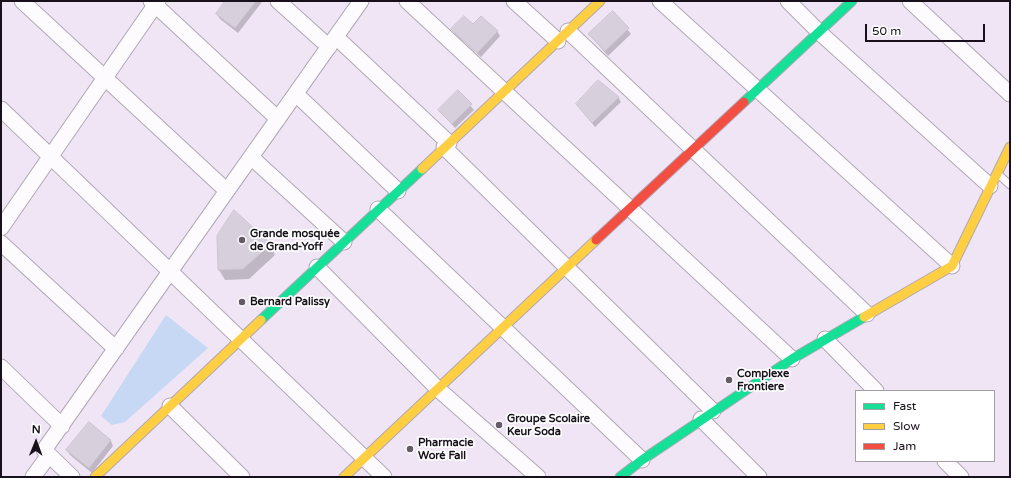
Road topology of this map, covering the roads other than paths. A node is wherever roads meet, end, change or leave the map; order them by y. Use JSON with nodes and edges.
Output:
{"nodes":[{"id":1,"x":22,"y":1,"type":"edge"},
{"id":2,"x":278,"y":1,"type":"edge"},
{"id":3,"x":361,"y":1,"type":"edge"},
{"id":4,"x":407,"y":1,"type":"edge"},
{"id":5,"x":514,"y":1,"type":"edge"},
{"id":6,"x":600,"y":1,"type":"edge"},
{"id":7,"x":660,"y":1,"type":"edge"},
{"id":8,"x":788,"y":1,"type":"edge"},
{"id":9,"x":852,"y":1,"type":"edge"},
{"id":10,"x":910,"y":1,"type":"edge"},
{"id":11,"x":155,"y":2,"type":"edge"},
{"id":12,"x":819,"y":32,"type":"junction"},
{"id":13,"x":563,"y":36,"type":"junction"},
{"id":14,"x":332,"y":42,"type":"junction"},
{"id":15,"x":105,"y":78,"type":"junction"},
{"id":16,"x":758,"y":90,"type":"junction"},
{"id":17,"x":504,"y":91,"type":"junction"},
{"id":18,"x":296,"y":94,"type":"junction"},
{"id":19,"x":1010,"y":94,"type":"edge"},
{"id":20,"x":1,"y":109,"type":"edge"},
{"id":21,"x":278,"y":120,"type":"junction"},
{"id":22,"x":447,"y":145,"type":"junction"},
{"id":23,"x":1010,"y":146,"type":"edge"},
{"id":24,"x":694,"y":150,"type":"junction"},
{"id":25,"x":51,"y":157,"type":"junction"},
{"id":26,"x":251,"y":157,"type":"junction"},
{"id":27,"x":997,"y":172,"type":"junction"},
{"id":28,"x":990,"y":186,"type":"junction"},
{"id":29,"x":1010,"y":186,"type":"edge"},
{"id":30,"x":227,"y":191,"type":"junction"},
{"id":31,"x":398,"y":191,"type":"junction"},
{"id":32,"x":631,"y":208,"type":"junction"},
{"id":33,"x":378,"y":209,"type":"junction"},
{"id":34,"x":1,"y":228,"type":"edge"},
{"id":35,"x":344,"y":242,"type":"junction"},
{"id":36,"x":1,"y":243,"type":"edge"},
{"id":37,"x":952,"y":266,"type":"junction"},
{"id":38,"x":318,"y":267,"type":"junction"},
{"id":39,"x":567,"y":268,"type":"junction"},
{"id":40,"x":171,"y":272,"type":"junction"},
{"id":41,"x":867,"y":314,"type":"junction"},
{"id":42,"x":503,"y":328,"type":"junction"},
{"id":43,"x":240,"y":339,"type":"junction"},
{"id":44,"x":825,"y":339,"type":"junction"},
{"id":45,"x":116,"y":349,"type":"junction"},
{"id":46,"x":792,"y":359,"type":"junction"},
{"id":47,"x":1,"y":367,"type":"edge"},
{"id":48,"x":438,"y":389,"type":"junction"},
{"id":49,"x":875,"y":390,"type":"edge"},
{"id":50,"x":170,"y":406,"type":"junction"},
{"id":51,"x":707,"y":415,"type":"junction"},
{"id":52,"x":62,"y":426,"type":"junction"},
{"id":53,"x":49,"y":455,"type":"junction"},
{"id":54,"x":364,"y":458,"type":"junction"},
{"id":55,"x":642,"y":460,"type":"junction"},
{"id":56,"x":946,"y":462,"type":"edge"},
{"id":57,"x":105,"y":474,"type":"edge"},
{"id":58,"x":33,"y":477,"type":"edge"},
{"id":59,"x":72,"y":477,"type":"edge"},
{"id":60,"x":242,"y":477,"type":"edge"},
{"id":61,"x":344,"y":477,"type":"edge"},
{"id":62,"x":384,"y":477,"type":"edge"},
{"id":63,"x":538,"y":477,"type":"edge"},
{"id":64,"x":620,"y":477,"type":"edge"},
{"id":65,"x":759,"y":477,"type":"edge"},
{"id":66,"x":961,"y":477,"type":"edge"}],
"edges":[{"from":1,"to":15,"type":"street"},
{"from":2,"to":14,"type":"street"},
{"from":3,"to":14,"type":"street"},
{"from":4,"to":17,"type":"street"},
{"from":5,"to":13,"type":"street"},
{"from":6,"to":13,"type":"street"},
{"from":7,"to":16,"type":"street"},
{"from":8,"to":12,"type":"street"},
{"from":9,"to":12,"type":"street"},
{"from":10,"to":19,"type":"street"},
{"from":11,"to":15,"type":"street"},
{"from":11,"to":21,"type":"street"},
{"from":12,"to":16,"type":"street"},
{"from":12,"to":28,"type":"street"},
{"from":13,"to":17,"type":"street"},
{"from":13,"to":24,"type":"street"},
{"from":14,"to":18,"type":"street"},
{"from":14,"to":22,"type":"street"},
{"from":15,"to":25,"type":"street"},
{"from":15,"to":30,"type":"street"},
{"from":16,"to":24,"type":"street"},
{"from":16,"to":37,"type":"street"},
{"from":17,"to":22,"type":"street"},
{"from":17,"to":32,"type":"street"},
{"from":18,"to":21,"type":"street"},
{"from":18,"to":31,"type":"street"},
{"from":20,"to":25,"type":"street"},
{"from":21,"to":26,"type":"street"},
{"from":22,"to":31,"type":"street"},
{"from":22,"to":39,"type":"street"},
{"from":23,"to":27,"type":"street"},
{"from":24,"to":32,"type":"street"},
{"from":24,"to":41,"type":"street"},
{"from":25,"to":34,"type":"street"},
{"from":25,"to":40,"type":"street"},
{"from":26,"to":30,"type":"street"},
{"from":26,"to":35,"type":"street"},
{"from":27,"to":28,"type":"street"},
{"from":27,"to":29,"type":"lane"},
{"from":28,"to":37,"type":"street"},
{"from":30,"to":40,"type":"street"},
{"from":31,"to":33,"type":"street"},
{"from":32,"to":39,"type":"street"},
{"from":32,"to":46,"type":"street"},
{"from":33,"to":35,"type":"street"},
{"from":33,"to":42,"type":"street"},
{"from":35,"to":38,"type":"street"},
{"from":36,"to":45,"type":"street"},
{"from":37,"to":41,"type":"street"},
{"from":38,"to":43,"type":"street"},
{"from":38,"to":48,"type":"street"},
{"from":39,"to":42,"type":"street"},
{"from":39,"to":51,"type":"street"},
{"from":40,"to":43,"type":"street"},
{"from":40,"to":45,"type":"street"},
{"from":41,"to":44,"type":"street"},
{"from":42,"to":48,"type":"street"},
{"from":42,"to":55,"type":"street"},
{"from":43,"to":50,"type":"street"},
{"from":43,"to":54,"type":"street"},
{"from":44,"to":46,"type":"street"},
{"from":44,"to":49,"type":"street"},
{"from":45,"to":52,"type":"street"},
{"from":46,"to":51,"type":"street"},
{"from":47,"to":52,"type":"street"},
{"from":48,"to":54,"type":"street"},
{"from":48,"to":63,"type":"street"},
{"from":50,"to":57,"type":"street"},
{"from":50,"to":60,"type":"street"},
{"from":51,"to":55,"type":"street"},
{"from":51,"to":65,"type":"street"},
{"from":52,"to":53,"type":"street"},
{"from":53,"to":58,"type":"street"},
{"from":53,"to":59,"type":"street"},
{"from":54,"to":61,"type":"street"},
{"from":54,"to":62,"type":"street"},
{"from":55,"to":64,"type":"street"},
{"from":56,"to":66,"type":"street"}]}
